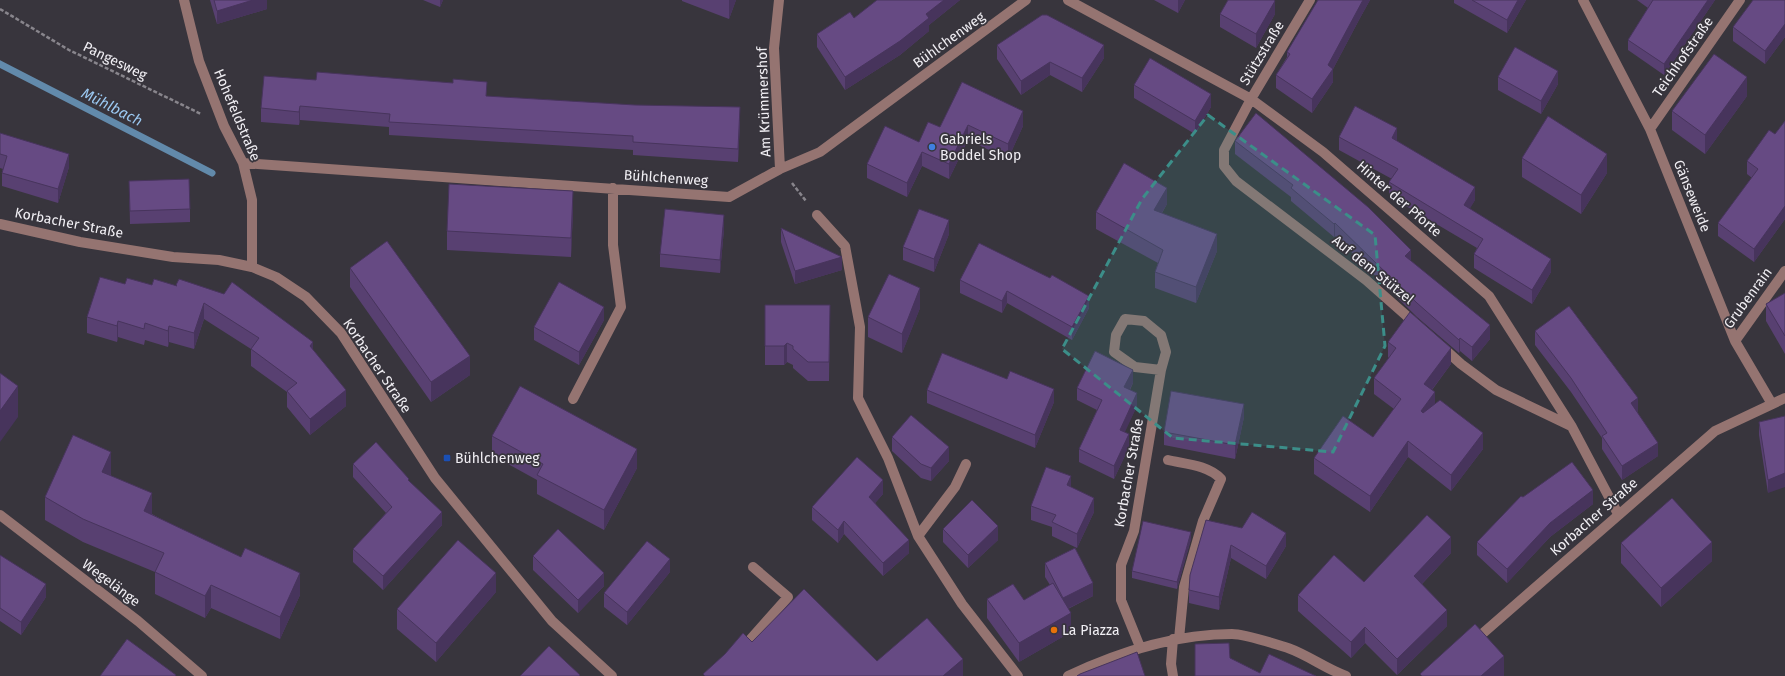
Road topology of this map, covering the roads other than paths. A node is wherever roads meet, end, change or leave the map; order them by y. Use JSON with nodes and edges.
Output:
{"nodes":[{"id":1,"x":184,"y":0,"type":"edge"},
{"id":2,"x":779,"y":0,"type":"edge"},
{"id":3,"x":1026,"y":0,"type":"edge"},
{"id":4,"x":1068,"y":0,"type":"edge"},
{"id":5,"x":1310,"y":0,"type":"edge"},
{"id":6,"x":1583,"y":0,"type":"edge"},
{"id":7,"x":1740,"y":0,"type":"edge"},
{"id":8,"x":1251,"y":100,"type":"junction"},
{"id":9,"x":1650,"y":129,"type":"junction"},
{"id":10,"x":243,"y":163,"type":"junction"},
{"id":11,"x":780,"y":169,"type":"junction"},
{"id":12,"x":613,"y":188,"type":"junction"},
{"id":13,"x":817,"y":215,"type":"road end"},
{"id":14,"x":0,"y":224,"type":"edge"},
{"id":15,"x":252,"y":267,"type":"junction"},
{"id":16,"x":1785,"y":271,"type":"edge"},
{"id":17,"x":1735,"y":341,"type":"junction"},
{"id":18,"x":1161,"y":370,"type":"junction"},
{"id":19,"x":1785,"y":398,"type":"edge"},
{"id":20,"x":573,"y":399,"type":"dead end"},
{"id":21,"x":1772,"y":404,"type":"junction"},
{"id":22,"x":1572,"y":427,"type":"junction"},
{"id":23,"x":1168,"y":460,"type":"dead end"},
{"id":24,"x":966,"y":464,"type":"dead end"},
{"id":25,"x":1618,"y":514,"type":"junction"},
{"id":26,"x":0,"y":515,"type":"edge"},
{"id":27,"x":918,"y":536,"type":"junction"},
{"id":28,"x":753,"y":566,"type":"dead end"},
{"id":29,"x":1176,"y":639,"type":"junction"},
{"id":30,"x":1469,"y":646,"type":"edge"},
{"id":31,"x":1140,"y":647,"type":"junction"},
{"id":32,"x":733,"y":659,"type":"edge"},
{"id":33,"x":1328,"y":673,"type":"edge"},
{"id":34,"x":202,"y":676,"type":"edge"},
{"id":35,"x":612,"y":676,"type":"edge"},
{"id":36,"x":1018,"y":676,"type":"edge"},
{"id":37,"x":1068,"y":676,"type":"edge"},
{"id":38,"x":1173,"y":676,"type":"edge"},
{"id":39,"x":1346,"y":676,"type":"edge"}],
"edges":[{"from":1,"to":10,"type":"street","name":"Hohefeldstraße"},
{"from":2,"to":11,"type":"street","name":"Am Krümmershof"},
{"from":3,"to":11,"type":"street","name":"Bühlchenweg"},
{"from":4,"to":8,"type":"street","name":"Hinter der Pforte"},
{"from":5,"to":8,"type":"street","name":"Stützstraße"},
{"from":6,"to":9,"type":"street","name":"Gänseweide"},
{"from":7,"to":9,"type":"street","name":"Teichhofstraße"},
{"from":8,"to":22,"type":"street","name":"Hinter der Pforte"},
{"from":8,"to":22,"type":"street","name":"Auf dem Stützel"},
{"from":9,"to":17,"type":"street","name":"Gänseweide"},
{"from":10,"to":12,"type":"street","name":"Bühlchenweg"},
{"from":10,"to":15,"type":"street","name":"Hohefeldstraße"},
{"from":11,"to":12,"type":"street","name":"Bühlchenweg"},
{"from":12,"to":20,"type":"street"},
{"from":13,"to":27,"type":"street"},
{"from":14,"to":15,"type":"street","name":"Korbacher Straße"},
{"from":15,"to":35,"type":"street","name":"Korbacher Straße"},
{"from":16,"to":17,"type":"street","name":"Grubenrain"},
{"from":17,"to":21,"type":"street","name":"Gänseweide"},
{"from":18,"to":18,"type":"street","name":"Korbacher Straße"},
{"from":18,"to":31,"type":"street","name":"Korbacher Straße"},
{"from":19,"to":21,"type":"street","name":"Korbacher Straße"},
{"from":21,"to":25,"type":"street","name":"Korbacher Straße"},
{"from":22,"to":25,"type":"street","name":"Hinter der Pforte"},
{"from":23,"to":29,"type":"street"},
{"from":24,"to":27,"type":"street"},
{"from":25,"to":30,"type":"street","name":"Korbacher Straße"},
{"from":26,"to":34,"type":"street","name":"Wegelänge"},
{"from":27,"to":36,"type":"street"},
{"from":28,"to":32,"type":"street"},
{"from":29,"to":31,"type":"street"},
{"from":29,"to":33,"type":"street"},
{"from":29,"to":38,"type":"street"},
{"from":31,"to":37,"type":"street"},
{"from":33,"to":39,"type":"street"}]}
